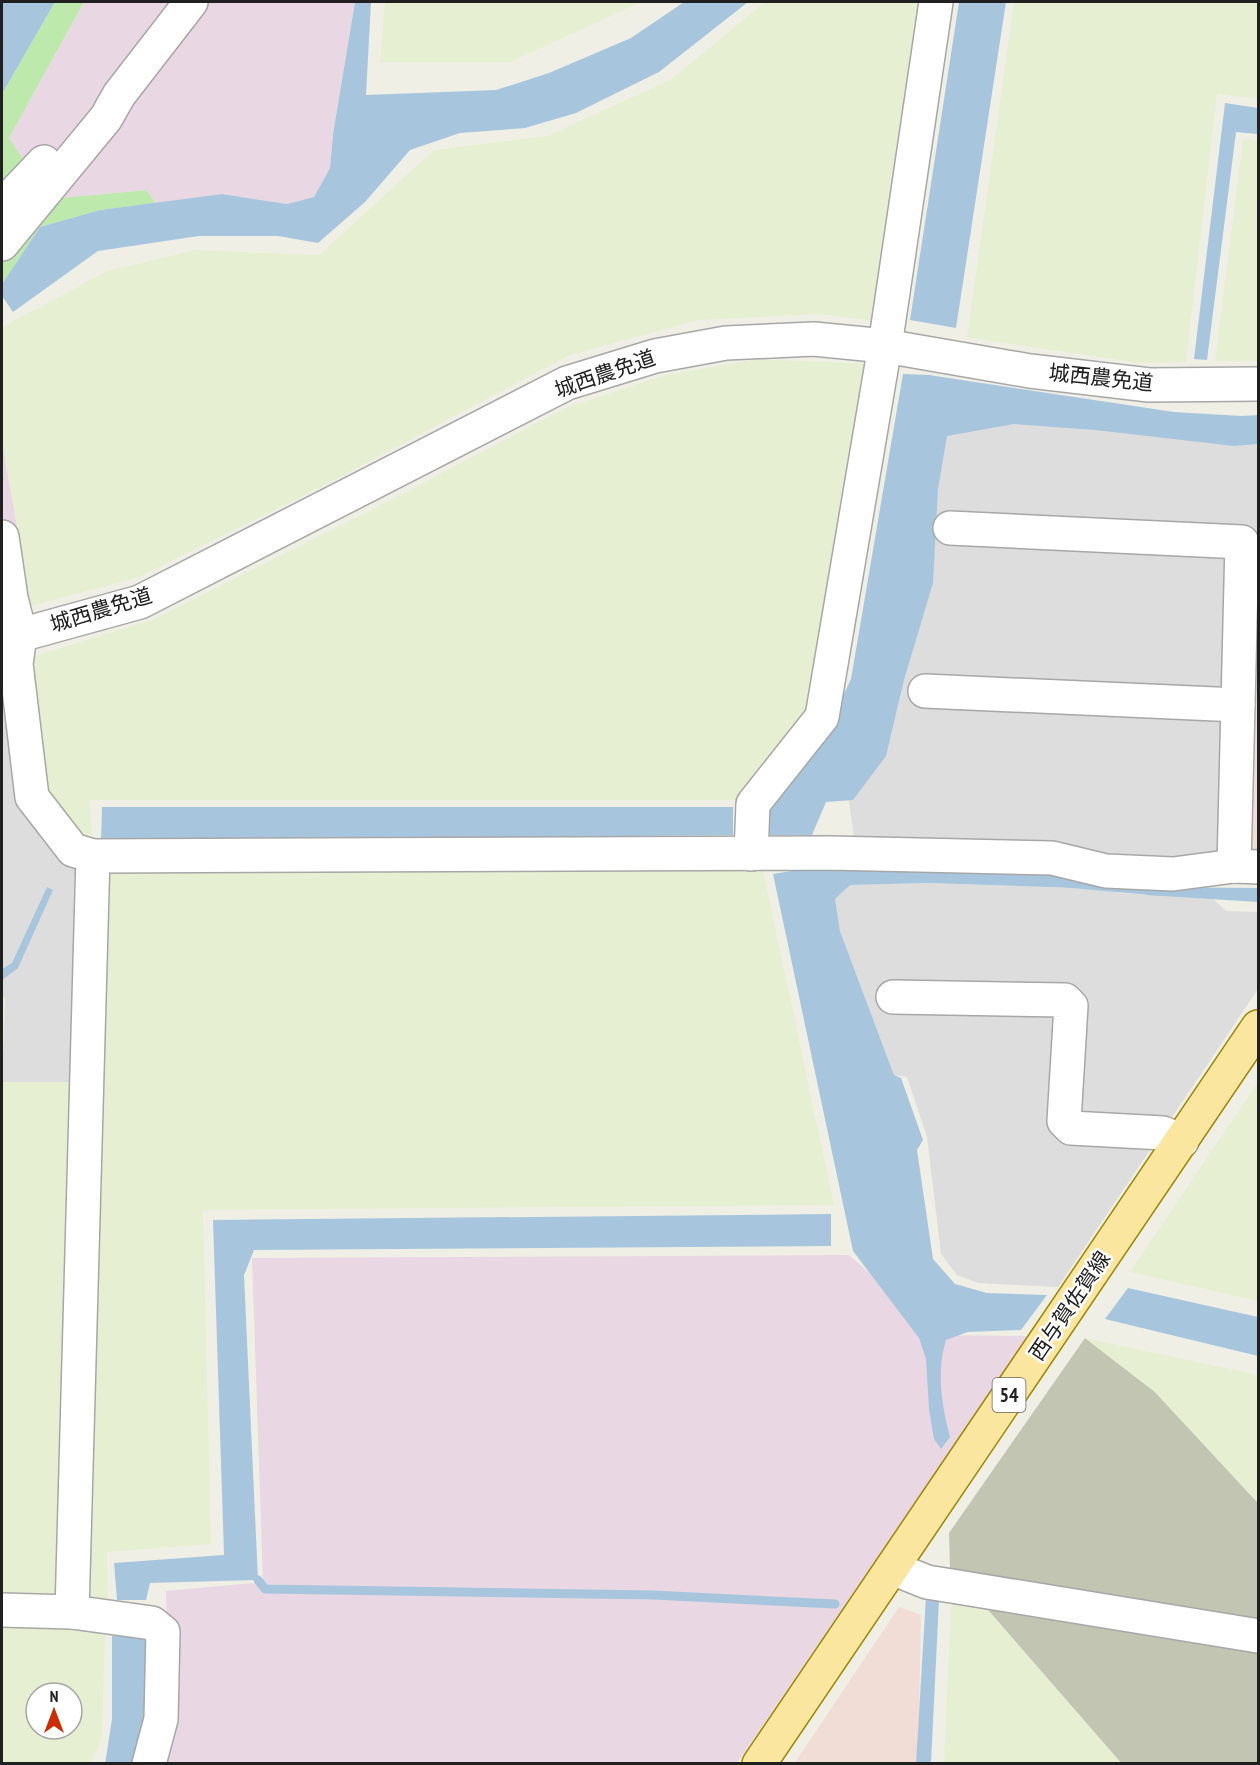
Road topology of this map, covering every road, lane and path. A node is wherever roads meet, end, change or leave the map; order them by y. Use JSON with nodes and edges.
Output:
{"nodes":[{"id":1,"x":191,"y":2,"type":"edge"},
{"id":2,"x":936,"y":2,"type":"edge"},
{"id":3,"x":119,"y":95,"type":"junction"},
{"id":4,"x":2,"y":206,"type":"edge"},
{"id":5,"x":2,"y":244,"type":"edge"},
{"id":6,"x":885,"y":346,"type":"junction"},
{"id":7,"x":1258,"y":384,"type":"edge"},
{"id":8,"x":950,"y":528,"type":"dead end"},
{"id":9,"x":2,"y":537,"type":"edge"},
{"id":10,"x":11,"y":637,"type":"edge"},
{"id":11,"x":925,"y":691,"type":"dead end"},
{"id":12,"x":1238,"y":705,"type":"junction"},
{"id":13,"x":751,"y":854,"type":"junction"},
{"id":14,"x":93,"y":856,"type":"junction"},
{"id":15,"x":1246,"y":866,"type":"edge"},
{"id":16,"x":893,"y":997,"type":"dead end"},
{"id":17,"x":1258,"y":1027,"type":"edge"},
{"id":18,"x":1182,"y":1141,"type":"junction"},
{"id":19,"x":892,"y":1568,"type":"junction"},
{"id":20,"x":2,"y":1610,"type":"edge"},
{"id":21,"x":72,"y":1612,"type":"junction"},
{"id":22,"x":1258,"y":1636,"type":"edge"},
{"id":23,"x":149,"y":1764,"type":"edge"},
{"id":24,"x":759,"y":1764,"type":"edge"}],
"edges":[{"from":1,"to":3,"type":"street"},
{"from":2,"to":6,"type":"street"},
{"from":3,"to":4,"type":"street"},
{"from":3,"to":5,"type":"street"},
{"from":6,"to":7,"type":"street","name":"城西農免道"},
{"from":6,"to":10,"type":"street","name":"城西農免道"},
{"from":6,"to":13,"type":"street"},
{"from":8,"to":12,"type":"street"},
{"from":9,"to":10,"type":"street"},
{"from":10,"to":14,"type":"street"},
{"from":11,"to":12,"type":"street"},
{"from":12,"to":15,"type":"street"},
{"from":13,"to":14,"type":"street"},
{"from":13,"to":15,"type":"street"},
{"from":14,"to":21,"type":"street"},
{"from":16,"to":18,"type":"street"},
{"from":17,"to":18,"type":"main road","name":"西与賀佐賀線","number":"54"},
{"from":18,"to":19,"type":"main road","name":"西与賀佐賀線","number":"54"},
{"from":19,"to":22,"type":"street"},
{"from":19,"to":24,"type":"main road","name":"西与賀佐賀線","number":"54"},
{"from":20,"to":21,"type":"street"},
{"from":21,"to":23,"type":"street"}]}
